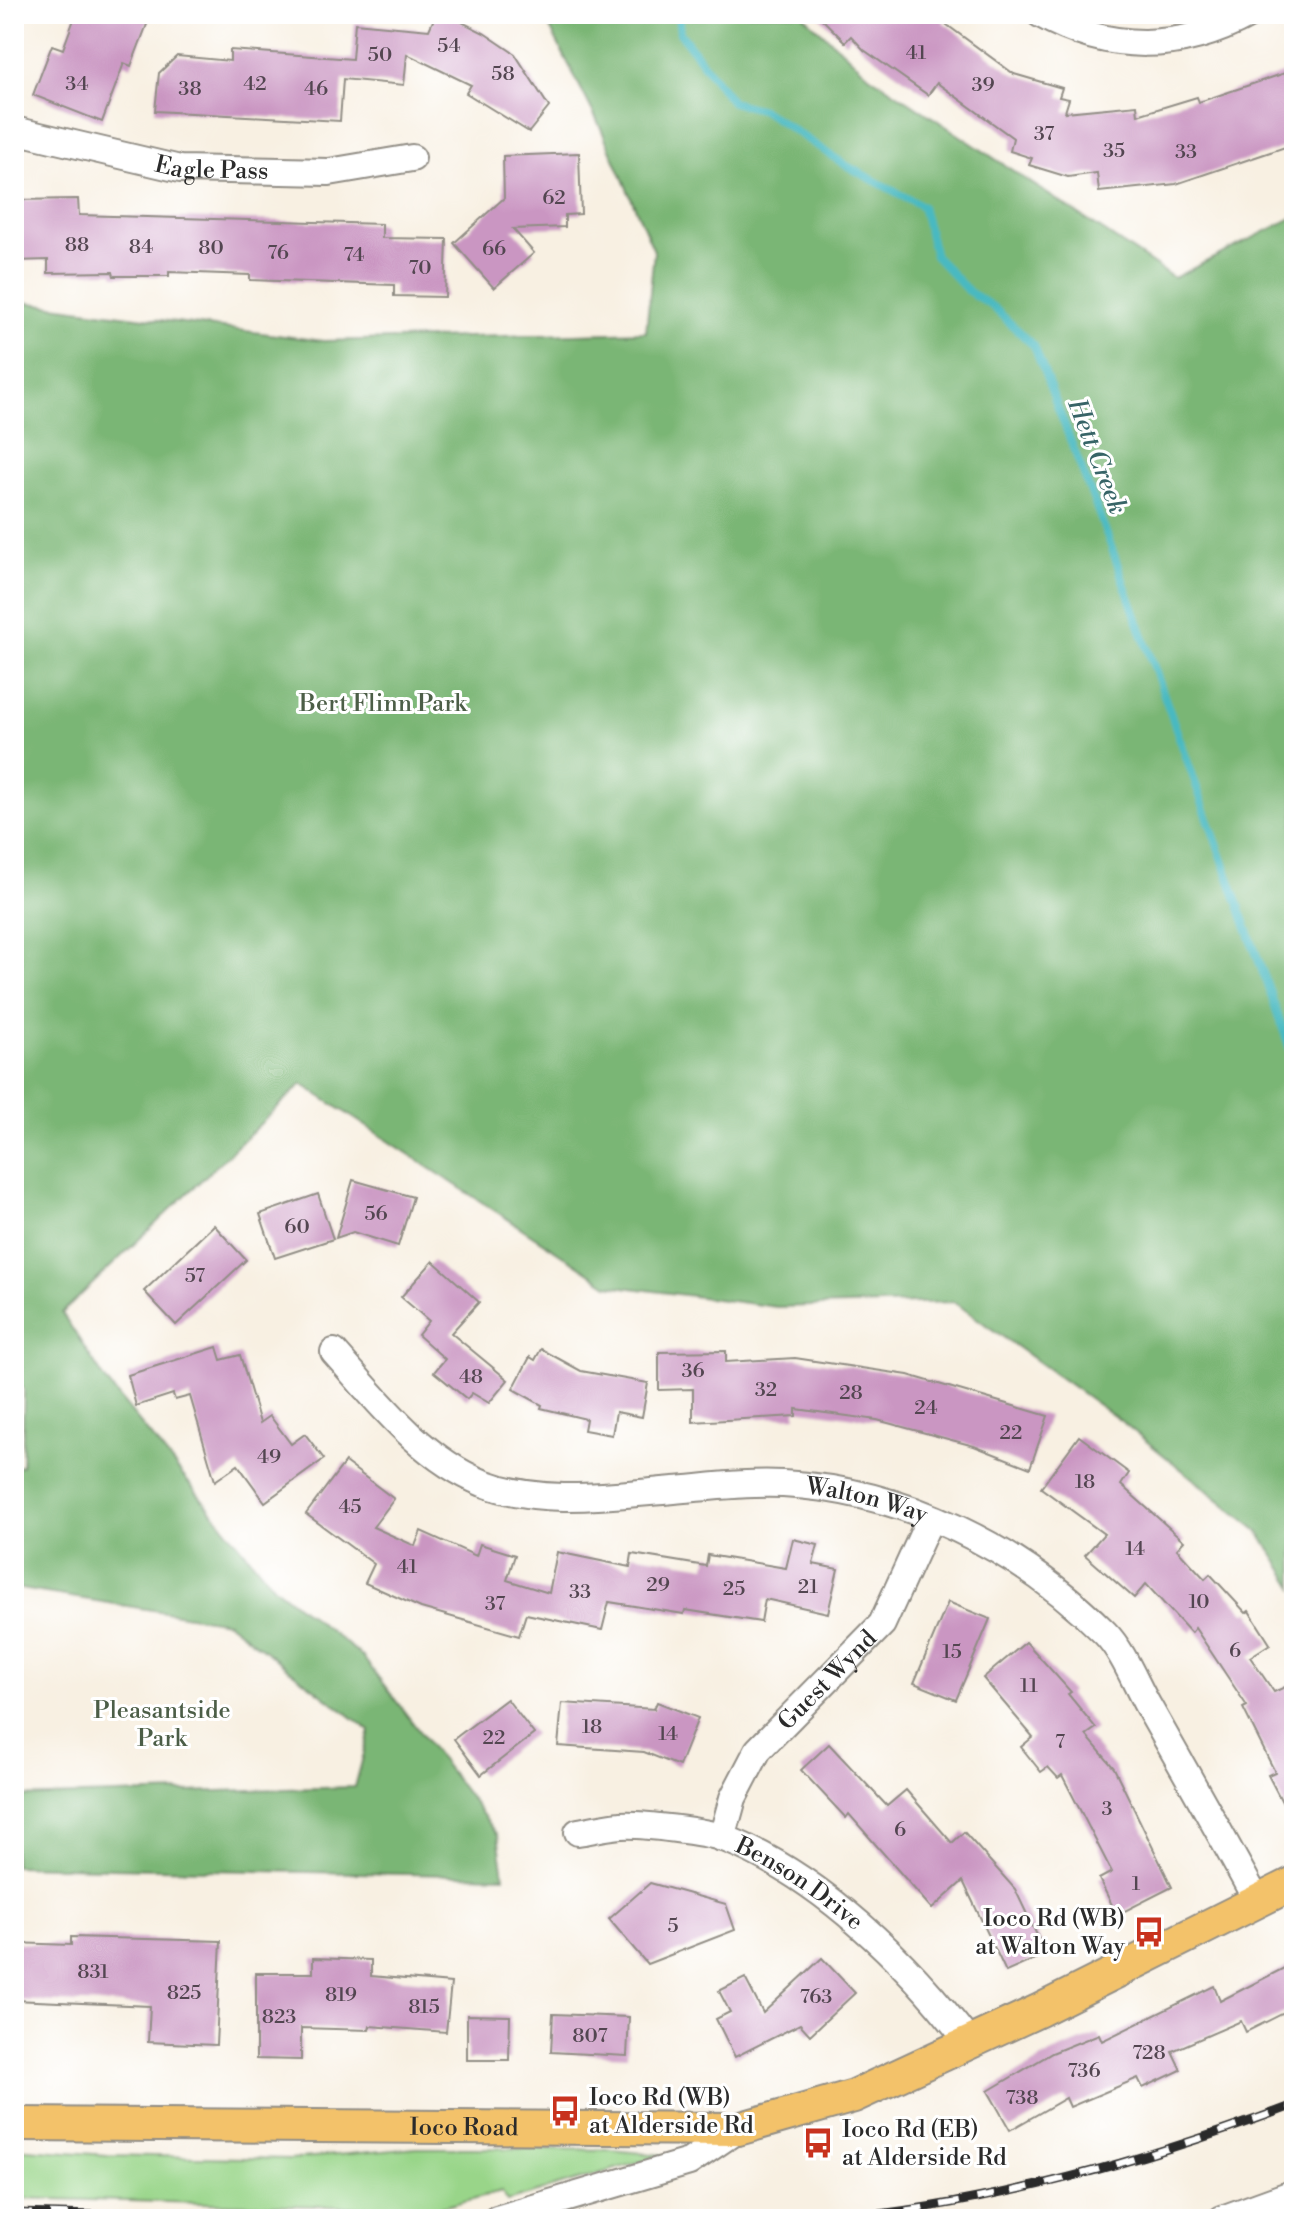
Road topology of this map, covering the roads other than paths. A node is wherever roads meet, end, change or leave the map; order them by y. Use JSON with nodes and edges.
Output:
{"nodes":[{"id":1,"x":1040,"y":14,"type":"edge"},
{"id":2,"x":1250,"y":14,"type":"edge"},
{"id":3,"x":14,"y":130,"type":"edge"},
{"id":4,"x":412,"y":158,"type":"dead end"},
{"id":5,"x":334,"y":1352,"type":"dead end"},
{"id":6,"x":930,"y":1519,"type":"junction"},
{"id":7,"x":578,"y":1832,"type":"dead end"},
{"id":8,"x":722,"y":1838,"type":"junction"},
{"id":9,"x":1294,"y":1883,"type":"edge"},
{"id":10,"x":1257,"y":1901,"type":"junction"},
{"id":11,"x":970,"y":2044,"type":"junction"},
{"id":12,"x":14,"y":2124,"type":"edge"},
{"id":13,"x":738,"y":2129,"type":"junction"},
{"id":14,"x":1294,"y":2193,"type":"edge"},
{"id":15,"x":497,"y":2219,"type":"edge"},
{"id":16,"x":1222,"y":2219,"type":"edge"}],
"edges":[{"from":1,"to":2,"type":"street"},
{"from":3,"to":4,"type":"street","name":"Eagle Pass"},
{"from":5,"to":6,"type":"street","name":"Walton Way"},
{"from":6,"to":8,"type":"street","name":"Guest Wynd"},
{"from":6,"to":10,"type":"street","name":"Walton Way"},
{"from":7,"to":8,"type":"street","name":"Benson Drive"},
{"from":8,"to":11,"type":"street","name":"Benson Drive"},
{"from":9,"to":10,"type":"main road","name":"Ioco Road"},
{"from":10,"to":11,"type":"main road","name":"Ioco Road"},
{"from":11,"to":13,"type":"main road","name":"Ioco Road"},
{"from":12,"to":13,"type":"main road","name":"Ioco Road"},
{"from":13,"to":15,"type":"street"},
{"from":14,"to":16,"type":"street"}]}
